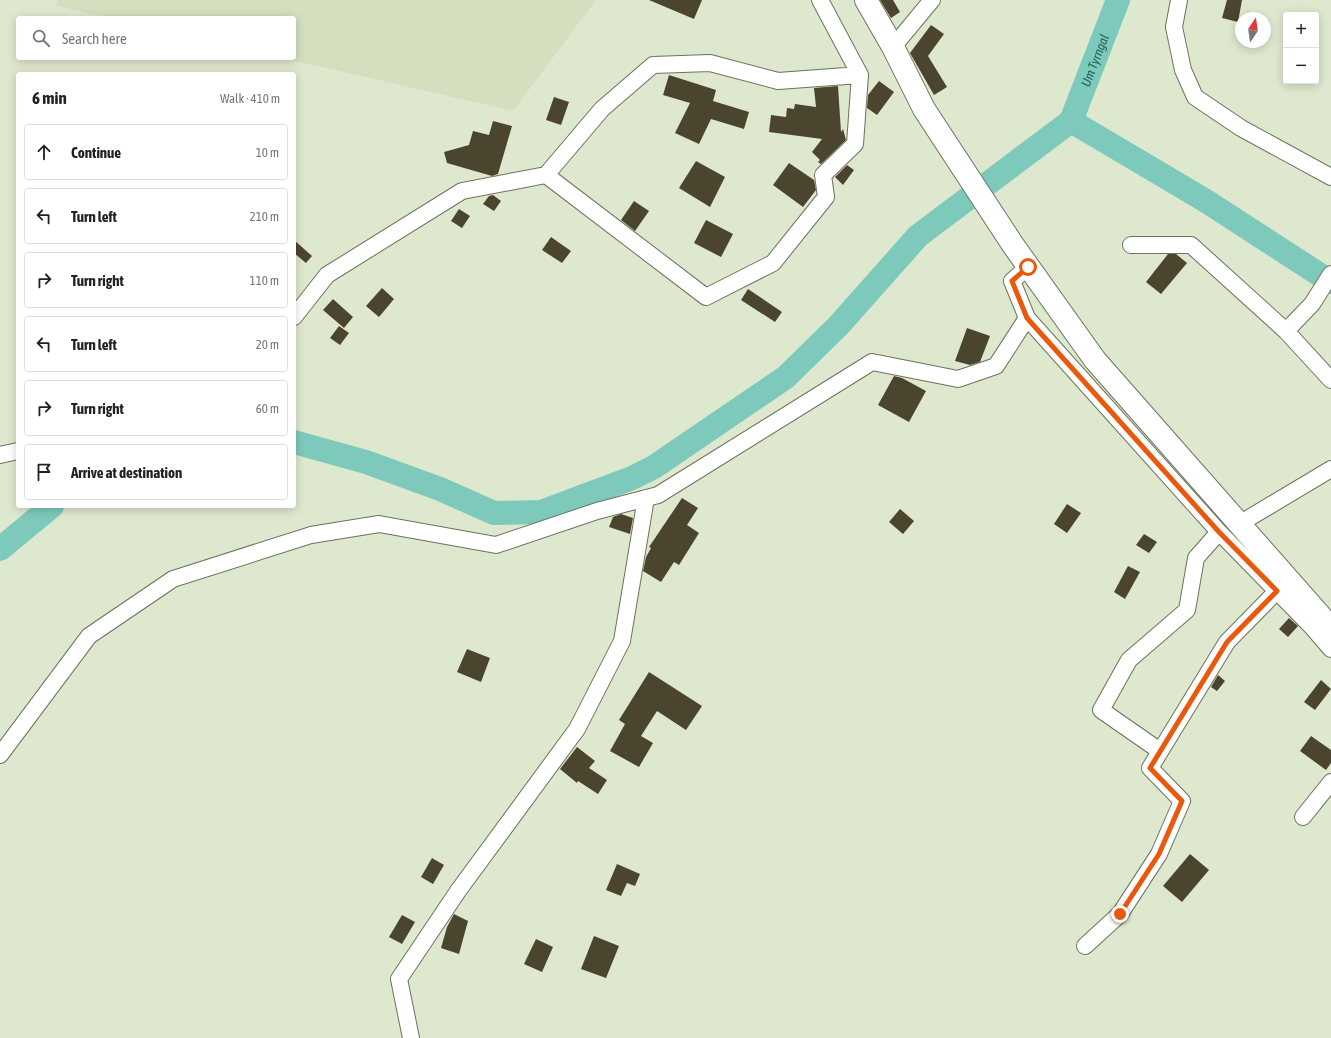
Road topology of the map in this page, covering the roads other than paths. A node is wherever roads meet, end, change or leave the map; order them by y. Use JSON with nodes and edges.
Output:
{"nodes":[{"id":1,"x":820,"y":0,"type":"edge"},
{"id":2,"x":866,"y":0,"type":"edge"},
{"id":3,"x":932,"y":0,"type":"edge"},
{"id":4,"x":1178,"y":0,"type":"edge"},
{"id":5,"x":893,"y":47,"type":"junction"},
{"id":6,"x":860,"y":75,"type":"junction"},
{"id":7,"x":546,"y":175,"type":"junction"},
{"id":8,"x":1331,"y":177,"type":"edge"},
{"id":9,"x":1131,"y":245,"type":"dead end"},
{"id":10,"x":1028,"y":267,"type":"junction"},
{"id":11,"x":1331,"y":274,"type":"edge"},
{"id":12,"x":296,"y":315,"type":"edge"},
{"id":13,"x":1027,"y":318,"type":"junction"},
{"id":14,"x":1286,"y":331,"type":"junction"},
{"id":15,"x":1331,"y":380,"type":"edge"},
{"id":16,"x":16,"y":451,"type":"edge"},
{"id":17,"x":0,"y":455,"type":"edge"},
{"id":18,"x":1331,"y":470,"type":"edge"},
{"id":19,"x":646,"y":498,"type":"junction"},
{"id":20,"x":1239,"y":524,"type":"junction"},
{"id":21,"x":1219,"y":532,"type":"junction"},
{"id":22,"x":1277,"y":591,"type":"junction"},
{"id":23,"x":1331,"y":628,"type":"edge"},
{"id":24,"x":1331,"y":649,"type":"edge"},
{"id":25,"x":1160,"y":751,"type":"junction"},
{"id":26,"x":0,"y":755,"type":"edge"},
{"id":27,"x":1331,"y":782,"type":"edge"},
{"id":28,"x":1303,"y":817,"type":"dead end"},
{"id":29,"x":1085,"y":946,"type":"dead end"},
{"id":30,"x":411,"y":1038,"type":"edge"}],
"edges":[{"from":1,"to":6,"type":"street"},
{"from":2,"to":5,"type":"highway"},
{"from":3,"to":5,"type":"street"},
{"from":4,"to":8,"type":"street"},
{"from":5,"to":10,"type":"highway"},
{"from":6,"to":7,"type":"street"},
{"from":6,"to":7,"type":"street"},
{"from":7,"to":12,"type":"street"},
{"from":9,"to":14,"type":"street"},
{"from":10,"to":13,"type":"street"},
{"from":10,"to":20,"type":"highway"},
{"from":11,"to":14,"type":"street"},
{"from":13,"to":19,"type":"street"},
{"from":13,"to":21,"type":"street"},
{"from":14,"to":15,"type":"street"},
{"from":16,"to":17,"type":"street"},
{"from":18,"to":20,"type":"street"},
{"from":19,"to":26,"type":"street"},
{"from":19,"to":30,"type":"street"},
{"from":20,"to":23,"type":"highway"},
{"from":21,"to":22,"type":"street"},
{"from":21,"to":25,"type":"street"},
{"from":22,"to":24,"type":"street"},
{"from":22,"to":25,"type":"street"},
{"from":25,"to":29,"type":"street"},
{"from":27,"to":28,"type":"street"}]}
